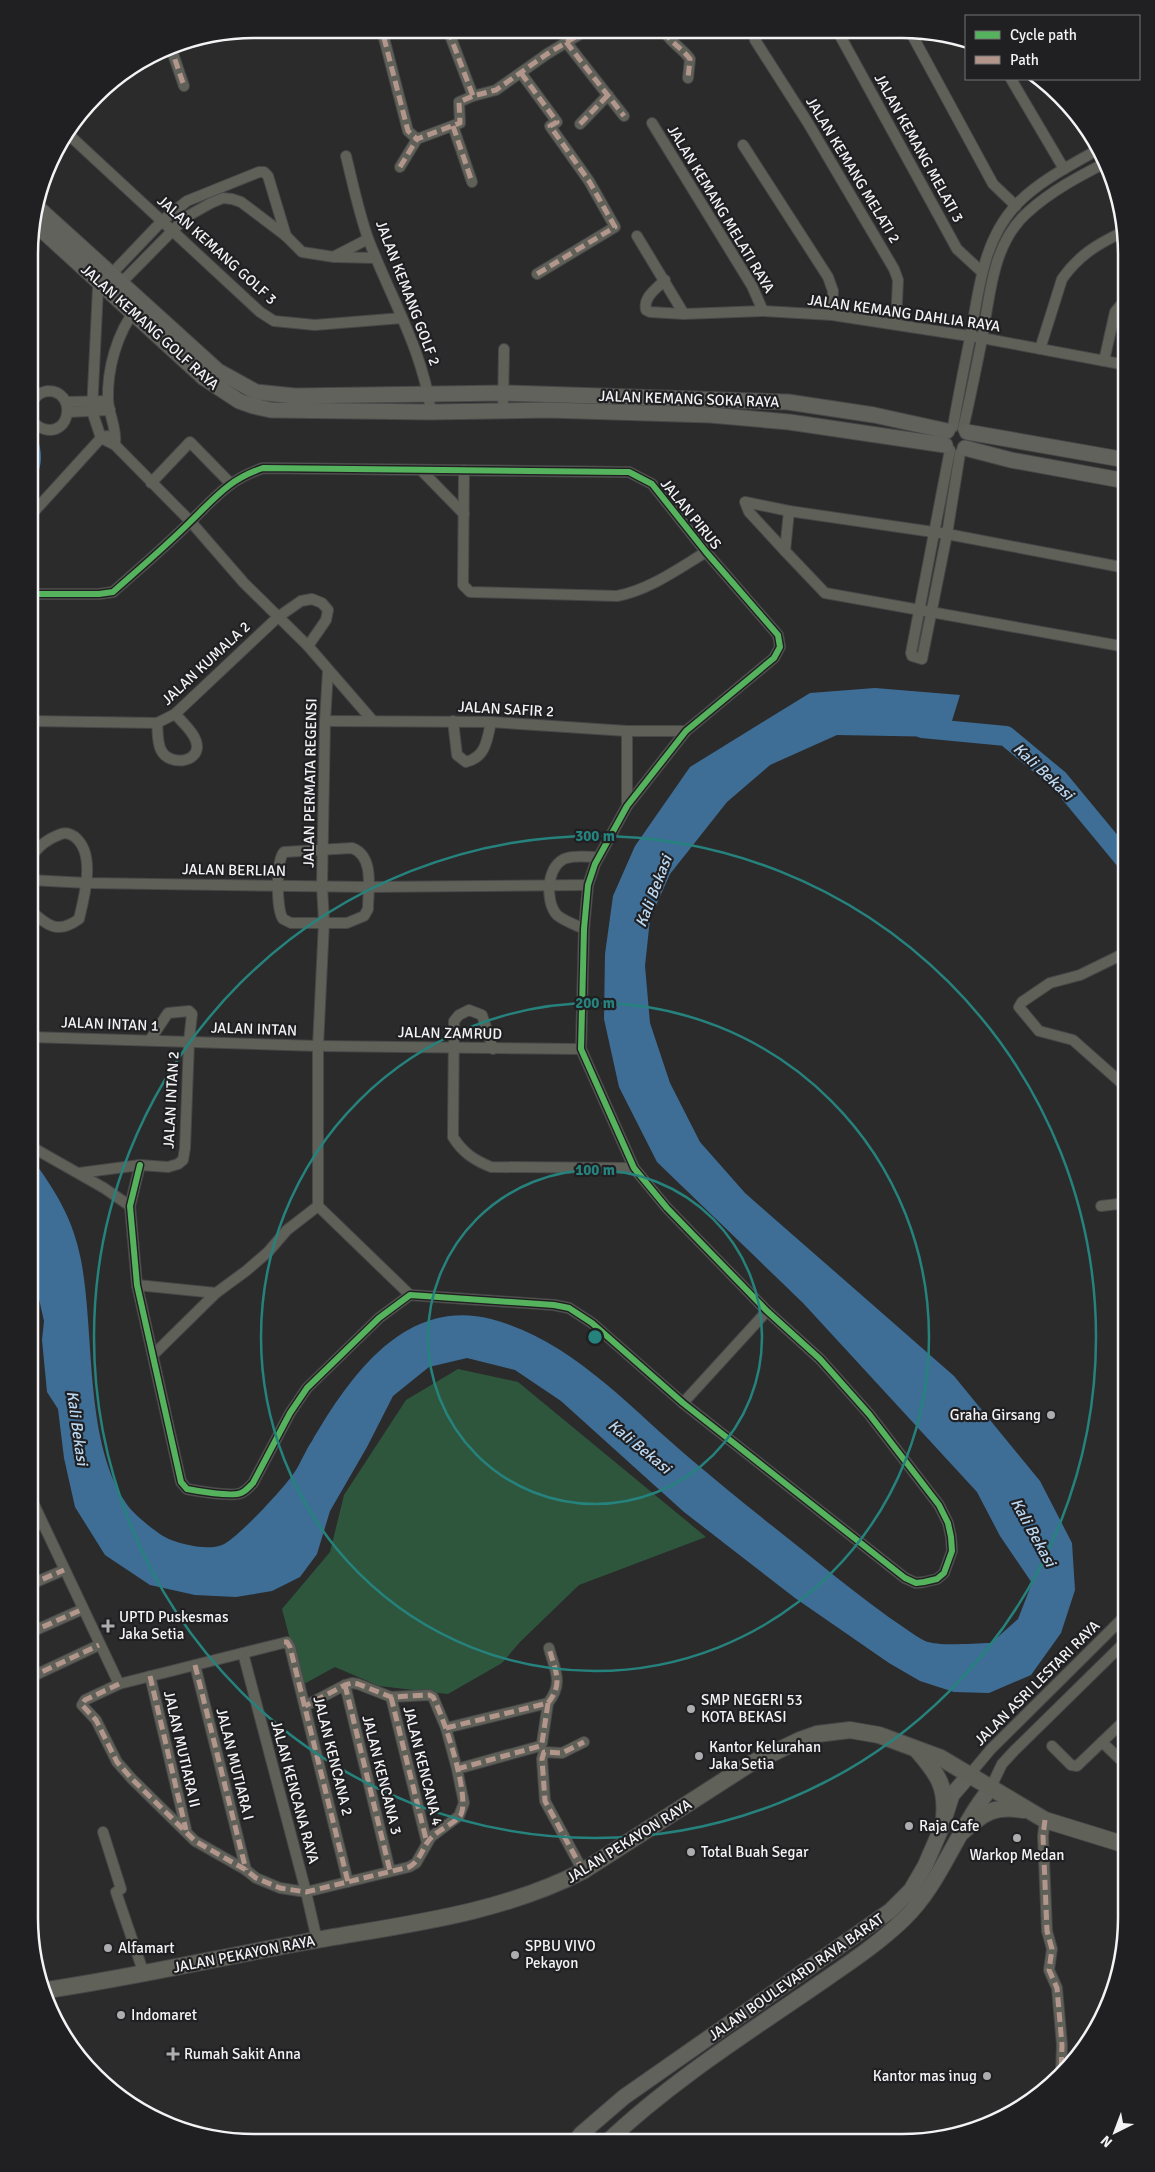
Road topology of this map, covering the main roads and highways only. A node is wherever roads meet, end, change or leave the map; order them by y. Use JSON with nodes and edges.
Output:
{"nodes":[{"id":1,"x":915,"y":1748,"type":"junction"},
{"id":2,"x":1029,"y":1810,"type":"junction"},
{"id":3,"x":946,"y":1814,"type":"road end"},
{"id":4,"x":966,"y":1825,"type":"road end"},
{"id":5,"x":1118,"y":1843,"type":"edge"},
{"id":6,"x":50,"y":1990,"type":"edge"}],
"edges":[{"from":1,"to":2,"type":"main road","name":"JALAN PEKAYON RAYA"},
{"from":1,"to":3,"type":"main road"},
{"from":1,"to":6,"type":"main road","name":"JALAN PEKAYON RAYA"},
{"from":2,"to":4,"type":"main road"},
{"from":2,"to":5,"type":"main road","name":"JALAN PEKAYON RAYA"}]}
